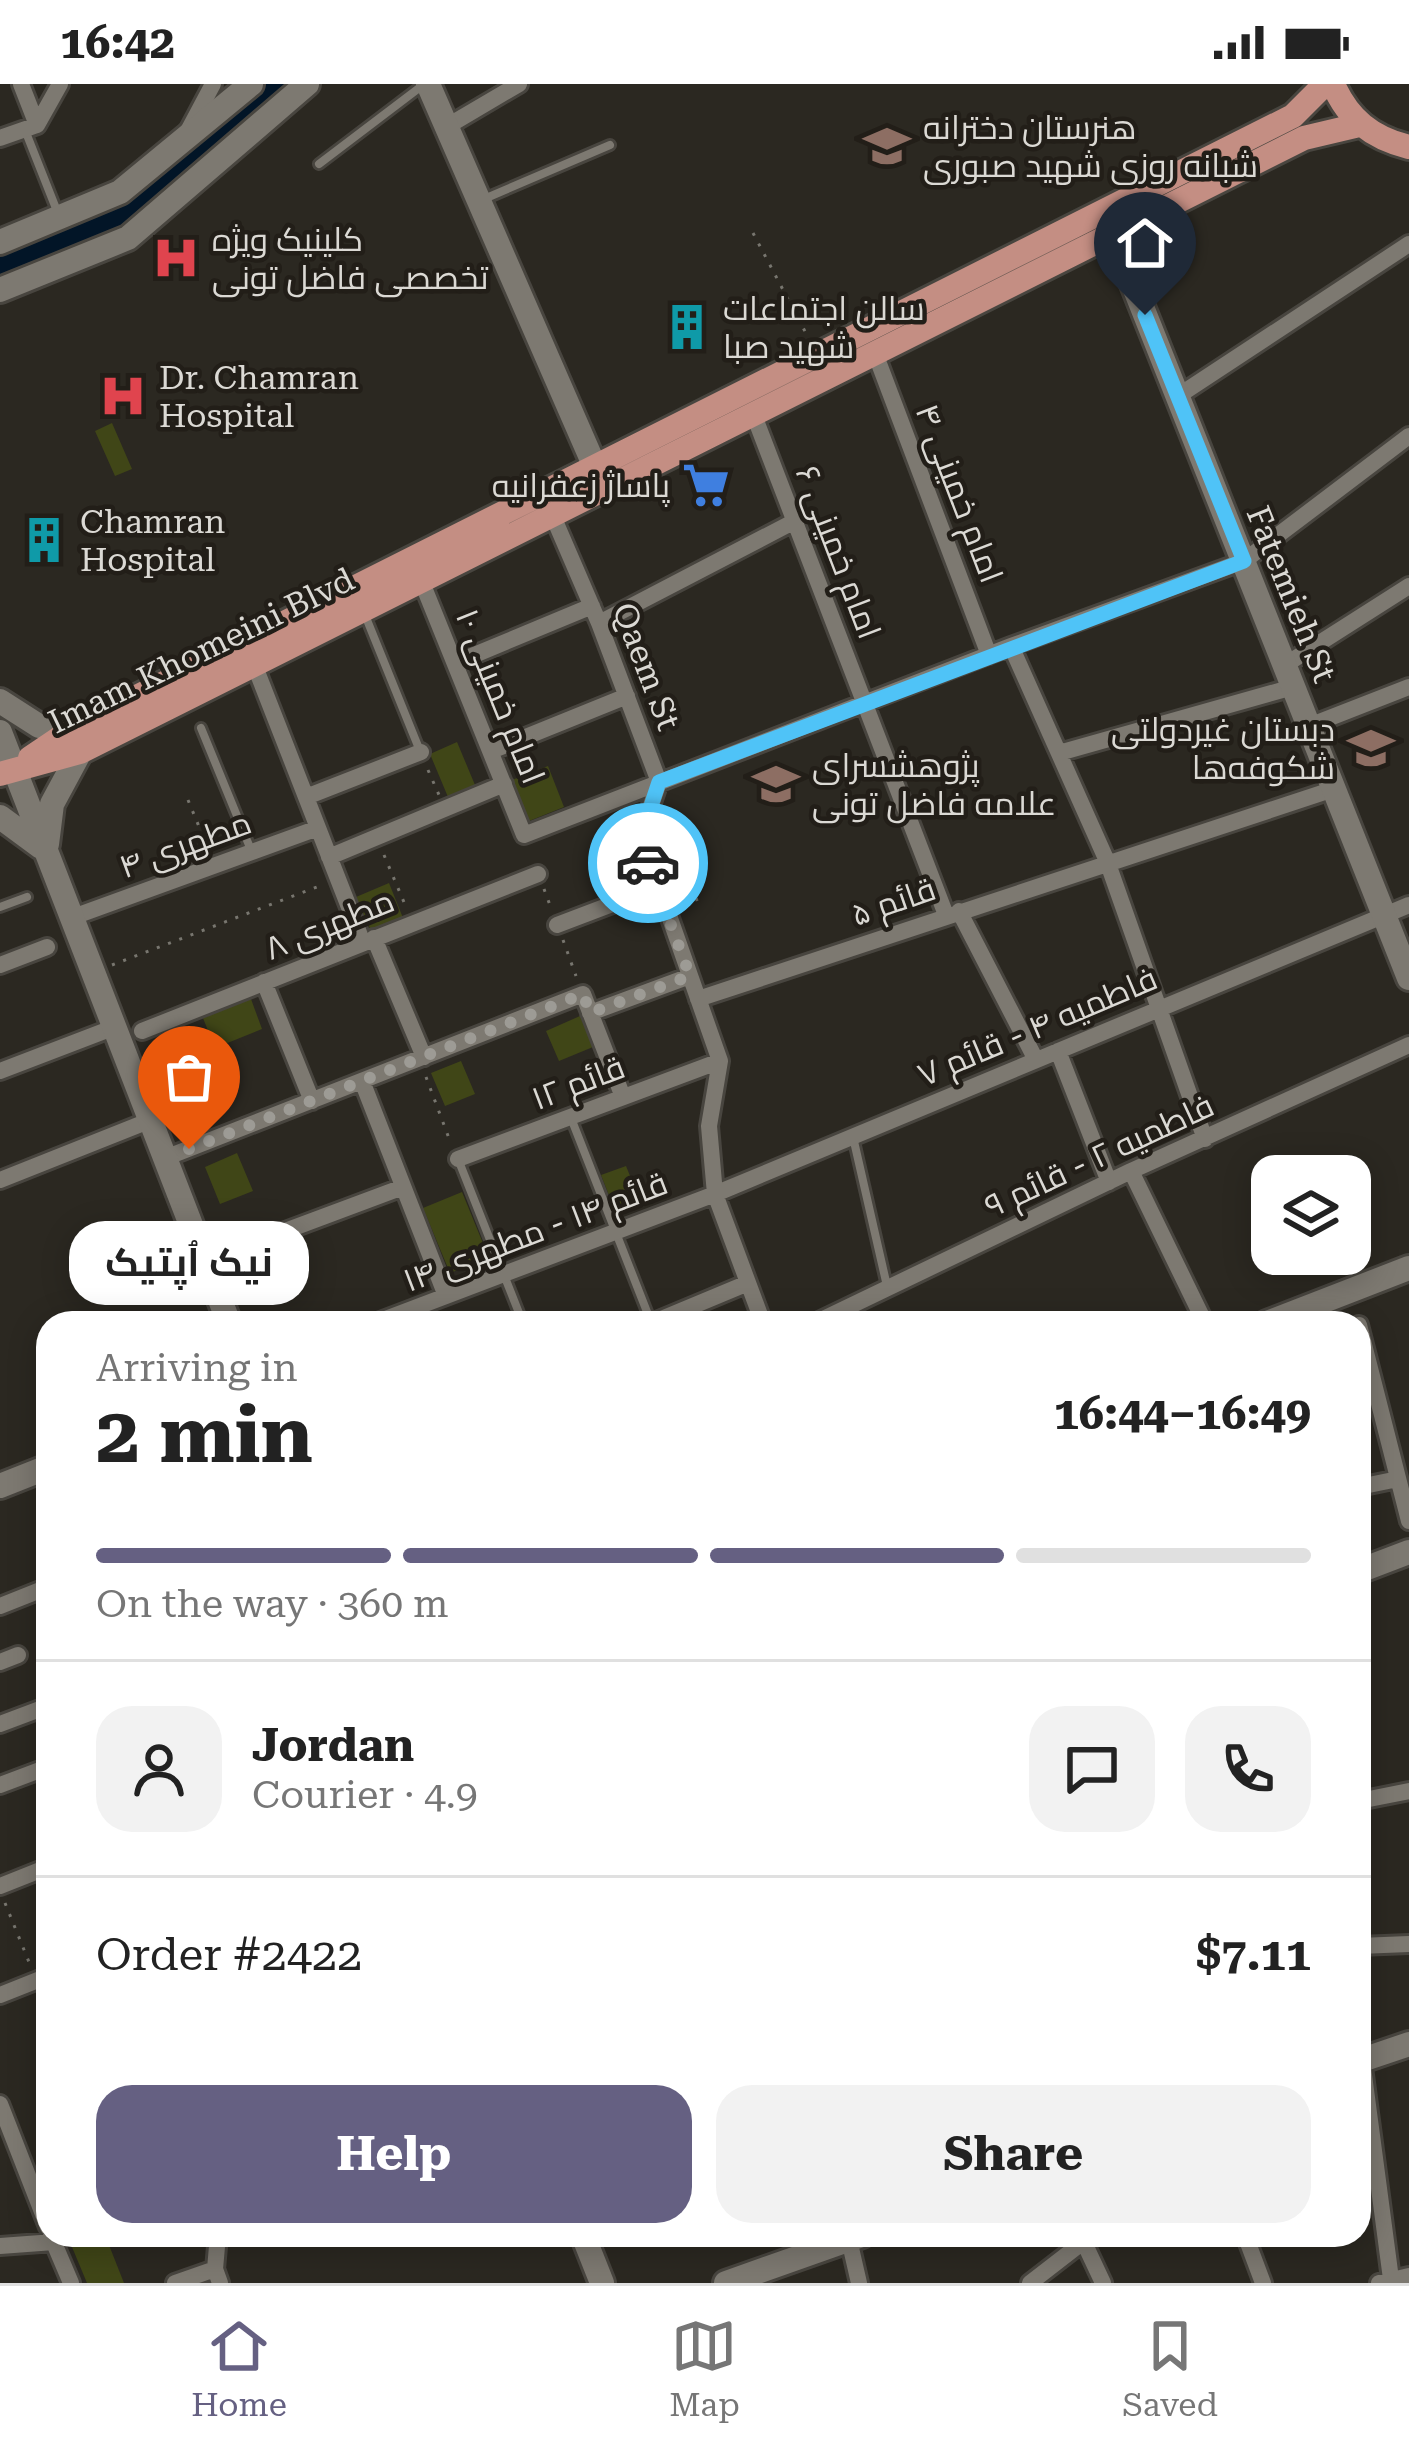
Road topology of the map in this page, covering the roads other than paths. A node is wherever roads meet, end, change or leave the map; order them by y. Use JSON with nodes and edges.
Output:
{"nodes":[{"id":1,"x":21,"y":84,"type":"edge"},
{"id":2,"x":61,"y":84,"type":"edge"},
{"id":3,"x":213,"y":84,"type":"edge"},
{"id":4,"x":250,"y":84,"type":"edge"},
{"id":5,"x":307,"y":84,"type":"edge"},
{"id":6,"x":426,"y":84,"type":"edge"},
{"id":7,"x":519,"y":84,"type":"edge"},
{"id":8,"x":1329,"y":84,"type":"edge"},
{"id":9,"x":1359,"y":124,"type":"junction"},
{"id":10,"x":31,"y":127,"type":"junction"},
{"id":11,"x":446,"y":127,"type":"junction"},
{"id":12,"x":0,"y":138,"type":"edge"},
{"id":13,"x":184,"y":139,"type":"junction"},
{"id":14,"x":610,"y":145,"type":"dead end"},
{"id":15,"x":1409,"y":146,"type":"edge"},
{"id":16,"x":319,"y":164,"type":"dead end"},
{"id":17,"x":478,"y":201,"type":"junction"},
{"id":18,"x":60,"y":217,"type":"junction"},
{"id":19,"x":1113,"y":234,"type":"junction"},
{"id":20,"x":0,"y":242,"type":"edge"},
{"id":21,"x":1409,"y":244,"type":"edge"},
{"id":22,"x":0,"y":290,"type":"edge"},
{"id":23,"x":874,"y":352,"type":"junction"},
{"id":24,"x":1178,"y":396,"type":"junction"},
{"id":25,"x":753,"y":413,"type":"junction"},
{"id":26,"x":1409,"y":436,"type":"edge"},
{"id":27,"x":595,"y":466,"type":"junction"},
{"id":28,"x":552,"y":514,"type":"junction"},
{"id":29,"x":795,"y":520,"type":"junction"},
{"id":30,"x":1244,"y":561,"type":"junction"},
{"id":31,"x":421,"y":580,"type":"junction"},
{"id":32,"x":1409,"y":586,"type":"edge"},
{"id":33,"x":362,"y":610,"type":"junction"},
{"id":34,"x":596,"y":615,"type":"junction"},
{"id":35,"x":1011,"y":646,"type":"junction"},
{"id":36,"x":988,"y":655,"type":"junction"},
{"id":37,"x":455,"y":663,"type":"junction"},
{"id":38,"x":254,"y":664,"type":"junction"},
{"id":39,"x":1289,"y":676,"type":"junction"},
{"id":40,"x":1409,"y":687,"type":"edge"},
{"id":41,"x":171,"y":694,"type":"junction"},
{"id":42,"x":628,"y":696,"type":"junction"},
{"id":43,"x":0,"y":701,"type":"edge"},
{"id":44,"x":865,"y":703,"type":"junction"},
{"id":45,"x":1309,"y":726,"type":"junction"},
{"id":46,"x":201,"y":728,"type":"dead end"},
{"id":47,"x":0,"y":732,"type":"edge"},
{"id":48,"x":77,"y":741,"type":"junction"},
{"id":49,"x":421,"y":752,"type":"joint"},
{"id":50,"x":490,"y":752,"type":"junction"},
{"id":51,"x":1059,"y":754,"type":"junction"},
{"id":52,"x":7,"y":772,"type":"edge"},
{"id":53,"x":659,"y":782,"type":"junction"},
{"id":54,"x":504,"y":784,"type":"junction"},
{"id":55,"x":1334,"y":789,"type":"junction"},
{"id":56,"x":306,"y":797,"type":"junction"},
{"id":57,"x":0,"y":817,"type":"edge"},
{"id":58,"x":318,"y":828,"type":"junction"},
{"id":59,"x":251,"y":851,"type":"junction"},
{"id":60,"x":47,"y":853,"type":"junction"},
{"id":61,"x":328,"y":857,"type":"junction"},
{"id":62,"x":1107,"y":861,"type":"junction"},
{"id":63,"x":538,"y":874,"type":"dead end"},
{"id":64,"x":657,"y":887,"type":"junction"},
{"id":65,"x":27,"y":897,"type":"dead end"},
{"id":66,"x":1409,"y":905,"type":"edge"},
{"id":67,"x":0,"y":907,"type":"edge"},
{"id":68,"x":953,"y":913,"type":"junction"},
{"id":69,"x":1383,"y":916,"type":"junction"},
{"id":70,"x":73,"y":917,"type":"junction"},
{"id":71,"x":557,"y":926,"type":"dead end"},
{"id":72,"x":369,"y":941,"type":"junction"},
{"id":73,"x":46,"y":947,"type":"dead end"},
{"id":74,"x":0,"y":965,"type":"edge"},
{"id":75,"x":690,"y":976,"type":"junction"},
{"id":76,"x":1409,"y":978,"type":"edge"},
{"id":77,"x":264,"y":982,"type":"junction"},
{"id":78,"x":698,"y":998,"type":"junction"},
{"id":79,"x":1159,"y":1007,"type":"junction"},
{"id":80,"x":590,"y":1013,"type":"junction"},
{"id":81,"x":115,"y":1027,"type":"junction"},
{"id":82,"x":142,"y":1031,"type":"dead end"},
{"id":83,"x":1409,"y":1045,"type":"edge"},
{"id":84,"x":1058,"y":1052,"type":"junction"},
{"id":85,"x":421,"y":1058,"type":"junction"},
{"id":86,"x":1036,"y":1060,"type":"junction"},
{"id":87,"x":720,"y":1061,"type":"junction"},
{"id":88,"x":0,"y":1071,"type":"edge"},
{"id":89,"x":362,"y":1081,"type":"junction"},
{"id":90,"x":623,"y":1097,"type":"junction"},
{"id":91,"x":312,"y":1101,"type":"junction"},
{"id":92,"x":571,"y":1118,"type":"junction"},
{"id":93,"x":151,"y":1120,"type":"junction"},
{"id":94,"x":853,"y":1135,"type":"junction"},
{"id":95,"x":1204,"y":1138,"type":"junction"},
{"id":96,"x":165,"y":1158,"type":"junction"},
{"id":97,"x":458,"y":1159,"type":"joint"},
{"id":98,"x":1131,"y":1171,"type":"junction"},
{"id":99,"x":0,"y":1180,"type":"edge"},
{"id":100,"x":1109,"y":1182,"type":"junction"},
{"id":101,"x":403,"y":1187,"type":"junction"},
{"id":102,"x":716,"y":1194,"type":"junction"},
{"id":103,"x":616,"y":1232,"type":"junction"},
{"id":104,"x":229,"y":1252,"type":"dead end"},
{"id":105,"x":1409,"y":1268,"type":"edge"},
{"id":106,"x":504,"y":1274,"type":"junction"},
{"id":107,"x":748,"y":1282,"type":"junction"},
{"id":108,"x":888,"y":1288,"type":"junction"},
{"id":109,"x":1350,"y":1291,"type":"junction"},
{"id":110,"x":446,"y":1296,"type":"junction"},
{"id":111,"x":224,"y":1311,"type":"edge"},
{"id":112,"x":407,"y":1311,"type":"edge"},
{"id":113,"x":518,"y":1311,"type":"edge"},
{"id":114,"x":646,"y":1311,"type":"edge"},
{"id":115,"x":679,"y":1311,"type":"edge"},
{"id":116,"x":759,"y":1311,"type":"edge"},
{"id":117,"x":840,"y":1311,"type":"edge"},
{"id":118,"x":1199,"y":1311,"type":"edge"},
{"id":119,"x":1298,"y":1311,"type":"edge"},
{"id":120,"x":1355,"y":1311,"type":"edge"},
{"id":121,"x":1371,"y":1372,"type":"edge"},
{"id":122,"x":36,"y":1472,"type":"edge"},
{"id":123,"x":1398,"y":1479,"type":"junction"},
{"id":124,"x":1371,"y":1485,"type":"edge"},
{"id":125,"x":0,"y":1486,"type":"edge"},
{"id":126,"x":1409,"y":1521,"type":"edge"},
{"id":127,"x":1409,"y":1552,"type":"edge"},
{"id":128,"x":1371,"y":1566,"type":"edge"},
{"id":129,"x":36,"y":1592,"type":"edge"},
{"id":130,"x":0,"y":1606,"type":"edge"},
{"id":131,"x":36,"y":1710,"type":"edge"},
{"id":132,"x":0,"y":1724,"type":"edge"},
{"id":133,"x":36,"y":1772,"type":"edge"},
{"id":134,"x":0,"y":1785,"type":"edge"},
{"id":135,"x":1409,"y":1791,"type":"edge"},
{"id":136,"x":1371,"y":1799,"type":"edge"},
{"id":137,"x":36,"y":1872,"type":"edge"},
{"id":138,"x":0,"y":1888,"type":"edge"},
{"id":139,"x":1409,"y":1944,"type":"edge"},
{"id":140,"x":1371,"y":1946,"type":"edge"},
{"id":141,"x":36,"y":1980,"type":"edge"},
{"id":142,"x":0,"y":1995,"type":"edge"},
{"id":143,"x":1409,"y":2044,"type":"edge"},
{"id":144,"x":1371,"y":2057,"type":"edge"},
{"id":145,"x":2,"y":2113,"type":"edge"},
{"id":146,"x":1371,"y":2134,"type":"edge"},
{"id":147,"x":36,"y":2187,"type":"edge"},
{"id":148,"x":36,"y":2238,"type":"edge"},
{"id":149,"x":0,"y":2246,"type":"edge"},
{"id":150,"x":56,"y":2247,"type":"edge"},
{"id":151,"x":588,"y":2247,"type":"edge"},
{"id":152,"x":823,"y":2247,"type":"edge"},
{"id":153,"x":854,"y":2247,"type":"edge"},
{"id":154,"x":1072,"y":2247,"type":"edge"},
{"id":155,"x":1086,"y":2247,"type":"edge"},
{"id":156,"x":1250,"y":2247,"type":"edge"},
{"id":157,"x":218,"y":2276,"type":"edge"},
{"id":158,"x":1393,"y":2279,"type":"edge"},
{"id":159,"x":71,"y":2283,"type":"edge"},
{"id":160,"x":175,"y":2283,"type":"edge"},
{"id":161,"x":602,"y":2283,"type":"edge"},
{"id":162,"x":726,"y":2283,"type":"edge"},
{"id":163,"x":859,"y":2283,"type":"edge"},
{"id":164,"x":1030,"y":2283,"type":"edge"},
{"id":165,"x":1103,"y":2283,"type":"edge"},
{"id":166,"x":1263,"y":2283,"type":"edge"}],
"edges":[{"from":1,"to":10,"type":"street"},
{"from":2,"to":10,"type":"street"},
{"from":3,"to":13,"type":"street"},
{"from":4,"to":13,"type":"street"},
{"from":5,"to":22,"type":"street"},
{"from":6,"to":11,"type":"street"},
{"from":6,"to":16,"type":"lane"},
{"from":7,"to":11,"type":"street"},
{"from":8,"to":9,"type":"main road"},
{"from":8,"to":27,"type":"main road","name":"Imam Khomeini Blvd"},
{"from":9,"to":15,"type":"main road"},
{"from":9,"to":19,"type":"main road","name":"Imam Khomeini Blvd"},
{"from":10,"to":12,"type":"street"},
{"from":10,"to":18,"type":"lane"},
{"from":11,"to":17,"type":"street"},
{"from":13,"to":18,"type":"street"},
{"from":14,"to":17,"type":"lane"},
{"from":17,"to":27,"type":"street"},
{"from":18,"to":20,"type":"street"},
{"from":19,"to":23,"type":"main road","name":"Imam Khomeini Blvd"},
{"from":19,"to":24,"type":"street","name":"Fatemieh St"},
{"from":21,"to":24,"type":"street"},
{"from":23,"to":25,"type":"main road","name":"Imam Khomeini Blvd"},
{"from":23,"to":36,"type":"street","name":"امام خمینی ۴"},
{"from":24,"to":30,"type":"street","name":"Fatemieh St"},
{"from":25,"to":28,"type":"main road","name":"Imam Khomeini Blvd"},
{"from":25,"to":29,"type":"street","name":"امام خمینی ۶"},
{"from":26,"to":30,"type":"street"},
{"from":27,"to":41,"type":"main road","name":"Imam Khomeini Blvd"},
{"from":28,"to":31,"type":"main road","name":"Imam Khomeini Blvd"},
{"from":28,"to":34,"type":"street","name":"Qaem St"},
{"from":29,"to":34,"type":"street"},
{"from":29,"to":44,"type":"street","name":"امام خمینی ۶"},
{"from":30,"to":35,"type":"street"},
{"from":30,"to":39,"type":"street","name":"Fatemieh St"},
{"from":31,"to":33,"type":"main road","name":"Imam Khomeini Blvd"},
{"from":31,"to":37,"type":"street","name":"امام خمینی ۱۰"},
{"from":32,"to":39,"type":"street"},
{"from":33,"to":38,"type":"main road","name":"Imam Khomeini Blvd"},
{"from":33,"to":49,"type":"lane"},
{"from":34,"to":37,"type":"street"},
{"from":34,"to":42,"type":"street","name":"Qaem St"},
{"from":35,"to":36,"type":"street"},
{"from":35,"to":51,"type":"street"},
{"from":36,"to":44,"type":"street"},
{"from":37,"to":50,"type":"street","name":"امام خمینی ۱۰"},
{"from":38,"to":41,"type":"main road","name":"Imam Khomeini Blvd"},
{"from":38,"to":56,"type":"street"},
{"from":39,"to":45,"type":"street","name":"Fatemieh St"},
{"from":39,"to":51,"type":"street"},
{"from":40,"to":45,"type":"street"},
{"from":41,"to":48,"type":"main road","name":"Imam Khomeini Blvd"},
{"from":42,"to":50,"type":"street"},
{"from":42,"to":53,"type":"street","name":"Qaem St"},
{"from":43,"to":48,"type":"street"},
{"from":44,"to":53,"type":"street"},
{"from":44,"to":68,"type":"street","name":"امام خمینی ۶"},
{"from":45,"to":55,"type":"street","name":"Fatemieh St"},
{"from":46,"to":59,"type":"lane"},
{"from":47,"to":52,"type":"street"},
{"from":48,"to":52,"type":"main road","name":"Imam Khomeini Blvd"},
{"from":48,"to":60,"type":"street"},
{"from":49,"to":56,"type":"street"},
{"from":50,"to":54,"type":"street","name":"امام خمینی ۱۰"},
{"from":51,"to":62,"type":"street"},
{"from":52,"to":60,"type":"street"},
{"from":53,"to":54,"type":"street","name":"امام خمینی ۱۰"},
{"from":53,"to":64,"type":"street","name":"Qaem St"},
{"from":54,"to":61,"type":"street"},
{"from":55,"to":62,"type":"street","name":"قائم ۵"},
{"from":55,"to":69,"type":"street","name":"Fatemieh St"},
{"from":56,"to":58,"type":"street"},
{"from":57,"to":60,"type":"street"},
{"from":58,"to":59,"type":"street","name":"مطهری ۴"},
{"from":58,"to":61,"type":"street"},
{"from":59,"to":70,"type":"street","name":"مطهری ۴"},
{"from":60,"to":70,"type":"street"},
{"from":61,"to":72,"type":"street"},
{"from":62,"to":68,"type":"street","name":"قائم ۵"},
{"from":62,"to":79,"type":"street"},
{"from":63,"to":72,"type":"street","name":"مطهری ۸"},
{"from":64,"to":71,"type":"street"},
{"from":64,"to":75,"type":"street","name":"Qaem St"},
{"from":65,"to":67,"type":"lane"},
{"from":66,"to":69,"type":"street","name":"فاطمیه ۴ - قائم ۷"},
{"from":68,"to":78,"type":"street","name":"قائم ۵"},
{"from":68,"to":86,"type":"street","name":"امام خمینی ۶"},
{"from":69,"to":76,"type":"street","name":"Fatemieh St"},
{"from":69,"to":79,"type":"street","name":"فاطمیه ۴ - قائم ۷"},
{"from":70,"to":81,"type":"street"},
{"from":72,"to":77,"type":"street","name":"مطهری ۸"},
{"from":72,"to":85,"type":"street"},
{"from":73,"to":74,"type":"street"},
{"from":75,"to":78,"type":"street","name":"Qaem St"},
{"from":75,"to":80,"type":"street"},
{"from":77,"to":82,"type":"street","name":"مطهری ۸"},
{"from":77,"to":91,"type":"street"},
{"from":78,"to":87,"type":"street","name":"Qaem St"},
{"from":79,"to":84,"type":"street","name":"فاطمیه ۴ - قائم ۷"},
{"from":79,"to":95,"type":"street"},
{"from":80,"to":85,"type":"street"},
{"from":80,"to":90,"type":"street"},
{"from":81,"to":88,"type":"street"},
{"from":81,"to":93,"type":"street"},
{"from":83,"to":95,"type":"street","name":"فاطمیه ۲ - قائم ۹"},
{"from":84,"to":86,"type":"street","name":"فاطمیه ۴ - قائم ۷"},
{"from":84,"to":100,"type":"street"},
{"from":85,"to":89,"type":"street"},
{"from":86,"to":94,"type":"street","name":"فاطمیه ۴ - قائم ۷"},
{"from":87,"to":90,"type":"street","name":"قائم ۱۲"},
{"from":87,"to":102,"type":"street","name":"Qaem St"},
{"from":89,"to":91,"type":"street"},
{"from":89,"to":101,"type":"street"},
{"from":90,"to":92,"type":"street","name":"قائم ۱۲"},
{"from":91,"to":96,"type":"street"},
{"from":92,"to":97,"type":"street","name":"قائم ۱۲"},
{"from":92,"to":103,"type":"lane"},
{"from":93,"to":96,"type":"street"},
{"from":93,"to":99,"type":"street"},
{"from":94,"to":102,"type":"street","name":"فاطمیه ۴ - قائم ۷"},
{"from":94,"to":108,"type":"lane"},
{"from":95,"to":98,"type":"street","name":"فاطمیه ۲ - قائم ۹"},
{"from":96,"to":111,"type":"street"},
{"from":97,"to":106,"type":"lane"},
{"from":98,"to":100,"type":"street","name":"فاطمیه ۲ - قائم ۹"},
{"from":98,"to":118,"type":"street"},
{"from":100,"to":108,"type":"street","name":"فاطمیه ۲ - قائم ۹"},
{"from":101,"to":104,"type":"street"},
{"from":101,"to":110,"type":"street"},
{"from":102,"to":103,"type":"street","name":"قائم ۱۴ - مطهری ۱۴"},
{"from":102,"to":107,"type":"street","name":"Qaem St"},
{"from":103,"to":106,"type":"street","name":"قائم ۱۴ - مطهری ۱۴"},
{"from":103,"to":114,"type":"lane"},
{"from":105,"to":109,"type":"street"},
{"from":106,"to":110,"type":"street","name":"قائم ۱۴ - مطهری ۱۴"},
{"from":106,"to":113,"type":"lane"},
{"from":107,"to":115,"type":"street"},
{"from":107,"to":116,"type":"street","name":"Qaem St"},
{"from":108,"to":117,"type":"street","name":"فاطمیه ۲ - قائم ۹"},
{"from":109,"to":119,"type":"street"},
{"from":109,"to":120,"type":"street"},
{"from":110,"to":112,"type":"street","name":"قائم ۱۴ - مطهری ۱۴"},
{"from":121,"to":123,"type":"street"},
{"from":122,"to":125,"type":"street"},
{"from":123,"to":124,"type":"street"},
{"from":123,"to":126,"type":"street"},
{"from":127,"to":128,"type":"street"},
{"from":129,"to":130,"type":"street"},
{"from":131,"to":132,"type":"street"},
{"from":133,"to":134,"type":"street"},
{"from":135,"to":136,"type":"street"},
{"from":137,"to":138,"type":"street"},
{"from":139,"to":140,"type":"street"},
{"from":141,"to":142,"type":"street"},
{"from":143,"to":144,"type":"street"},
{"from":145,"to":147,"type":"street"},
{"from":146,"to":158,"type":"street"},
{"from":148,"to":149,"type":"street"},
{"from":150,"to":159,"type":"street"},
{"from":151,"to":161,"type":"street"},
{"from":152,"to":162,"type":"street"},
{"from":153,"to":163,"type":"street"},
{"from":154,"to":164,"type":"street"},
{"from":155,"to":165,"type":"street"},
{"from":156,"to":166,"type":"street"},
{"from":157,"to":160,"type":"street"}]}
